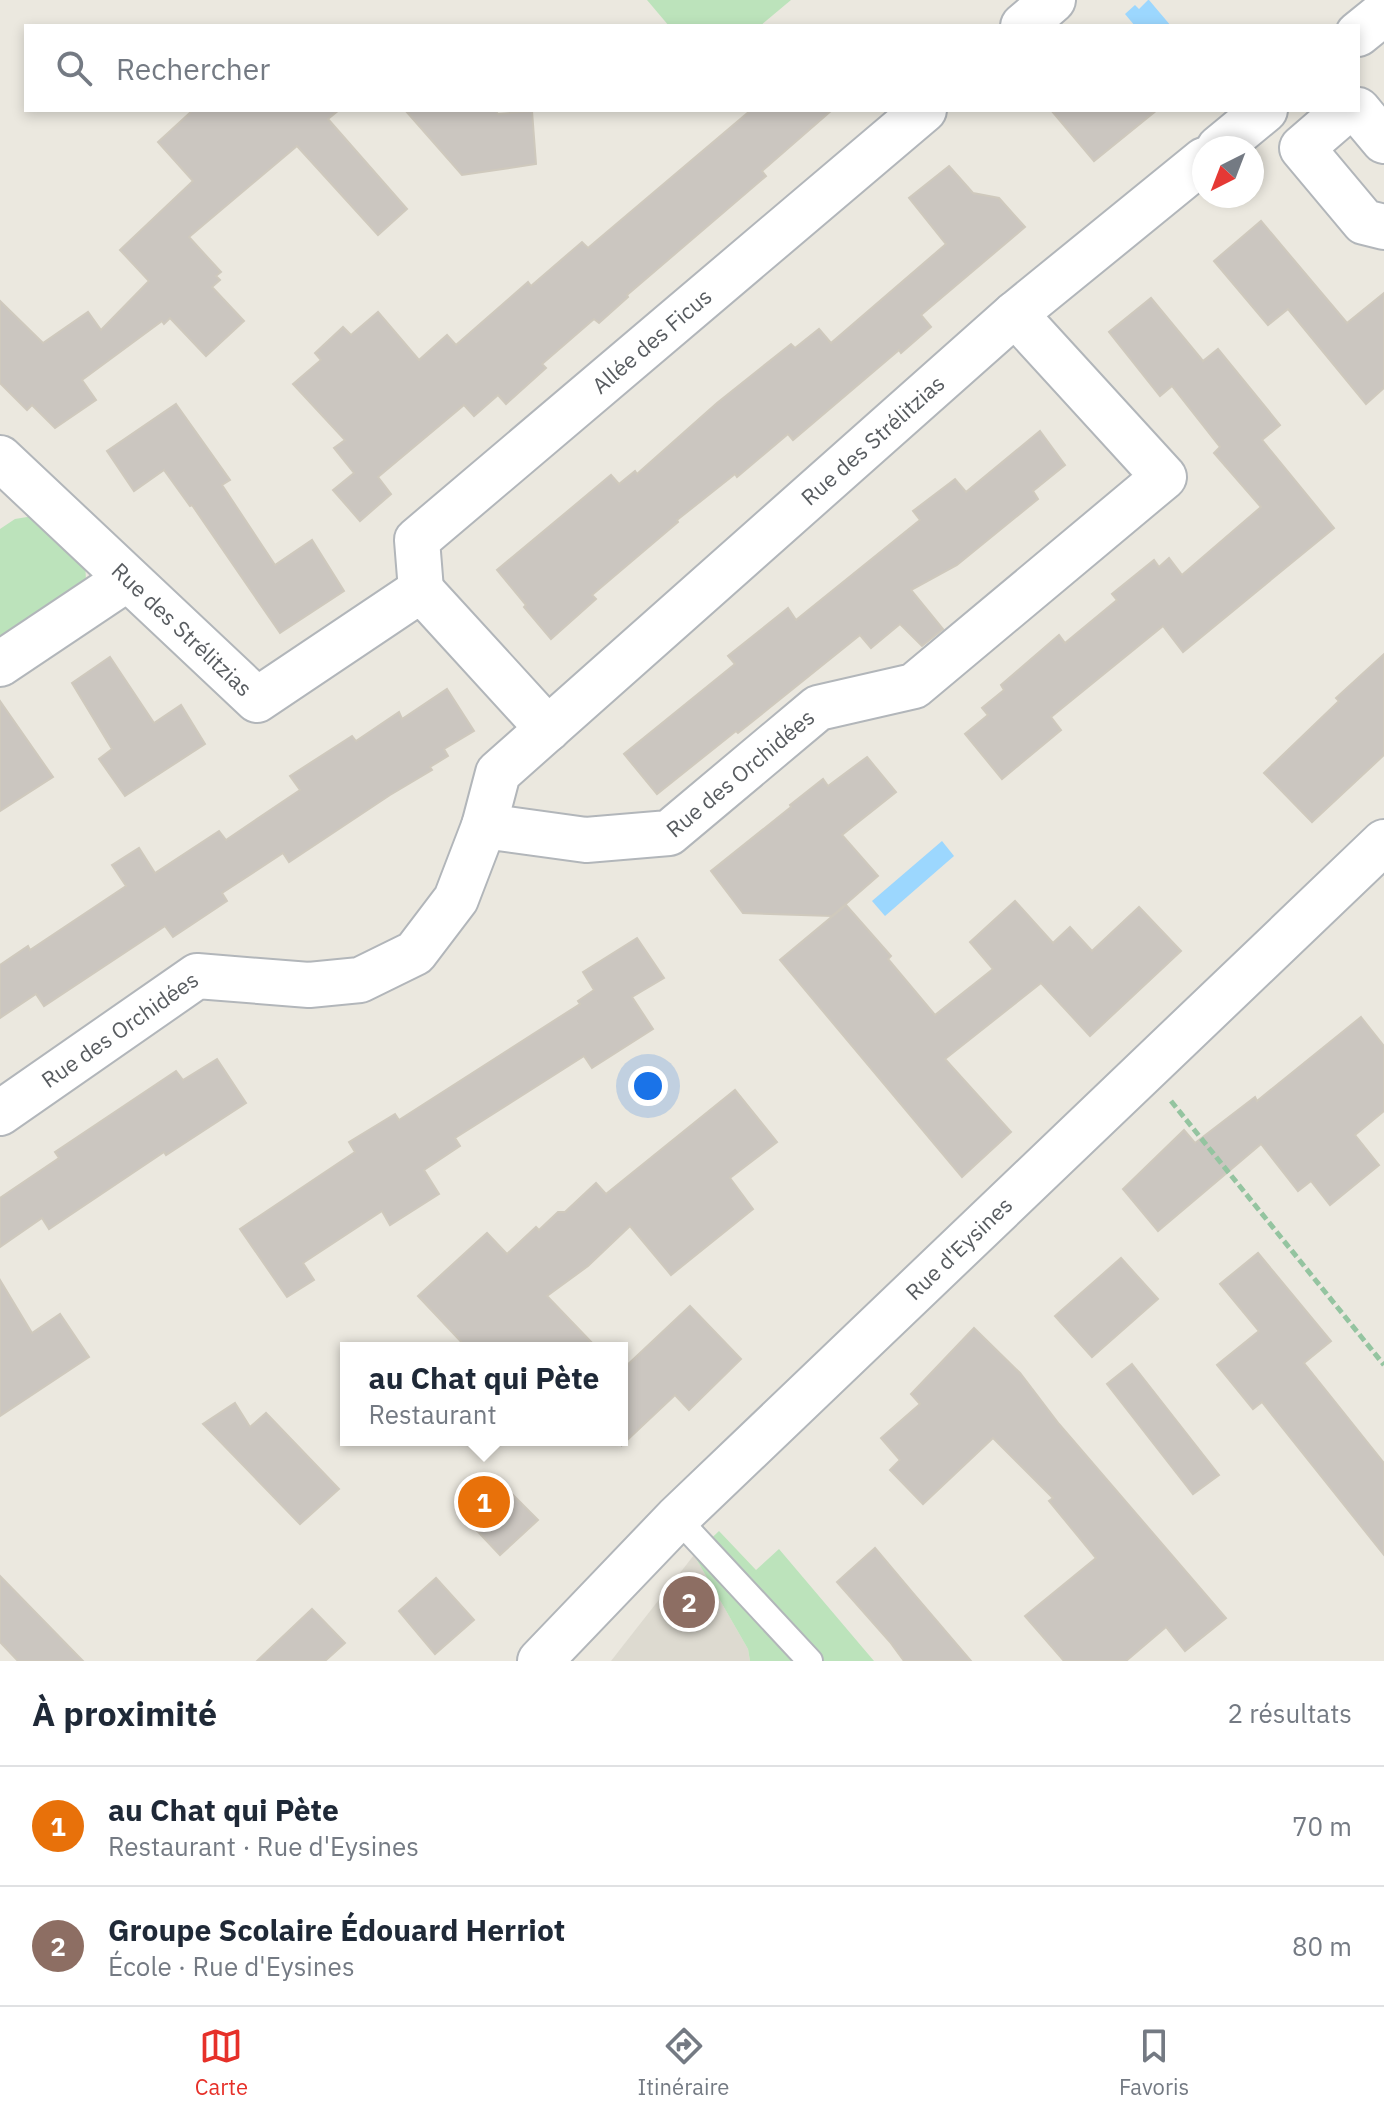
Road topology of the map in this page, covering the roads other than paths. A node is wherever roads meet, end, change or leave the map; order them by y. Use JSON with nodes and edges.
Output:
{"nodes":[{"id":1,"x":1053,"y":0,"type":"edge"},
{"id":2,"x":1384,"y":13,"type":"edge"},
{"id":3,"x":1025,"y":24,"type":"edge"},
{"id":4,"x":1360,"y":32,"type":"edge"},
{"id":5,"x":922,"y":112,"type":"edge"},
{"id":6,"x":1263,"y":112,"type":"edge"},
{"id":7,"x":1344,"y":112,"type":"edge"},
{"id":8,"x":1360,"y":112,"type":"edge"},
{"id":9,"x":1234,"y":136,"type":"edge"},
{"id":10,"x":1384,"y":141,"type":"edge"},
{"id":11,"x":1192,"y":170,"type":"edge"},
{"id":12,"x":1384,"y":227,"type":"edge"},
{"id":13,"x":1015,"y":314,"type":"junction"},
{"id":14,"x":0,"y":458,"type":"edge"},
{"id":15,"x":16,"y":500,"type":"edge"},
{"id":16,"x":127,"y":579,"type":"junction"},
{"id":17,"x":421,"y":590,"type":"junction"},
{"id":18,"x":0,"y":664,"type":"edge"},
{"id":19,"x":548,"y":729,"type":"junction"},
{"id":20,"x":484,"y":826,"type":"junction"},
{"id":21,"x":1384,"y":842,"type":"edge"},
{"id":22,"x":0,"y":1113,"type":"edge"},
{"id":23,"x":677,"y":1518,"type":"junction"},
{"id":24,"x":540,"y":1661,"type":"edge"},
{"id":25,"x":810,"y":1661,"type":"edge"}],
"edges":[{"from":1,"to":3,"type":"street"},
{"from":2,"to":4,"type":"street"},
{"from":5,"to":17,"type":"street","name":"Allée des Ficus"},
{"from":6,"to":9,"type":"street"},
{"from":7,"to":12,"type":"street"},
{"from":8,"to":10,"type":"street"},
{"from":11,"to":13,"type":"street","name":"Rue des Strélitzias"},
{"from":13,"to":19,"type":"street","name":"Rue des Strélitzias"},
{"from":13,"to":20,"type":"street","name":"Rue des Orchidées"},
{"from":14,"to":15,"type":"street","name":"Rue des Strélitzias"},
{"from":15,"to":16,"type":"street","name":"Rue des Strélitzias"},
{"from":16,"to":17,"type":"street","name":"Rue des Strélitzias"},
{"from":16,"to":18,"type":"street"},
{"from":17,"to":19,"type":"street"},
{"from":19,"to":20,"type":"street","name":"Rue des Strélitzias"},
{"from":20,"to":22,"type":"street","name":"Rue des Orchidées"},
{"from":21,"to":23,"type":"street","name":"Rue d'Eysines"},
{"from":23,"to":24,"type":"street","name":"Rue d'Eysines"},
{"from":23,"to":25,"type":"lane"}]}
